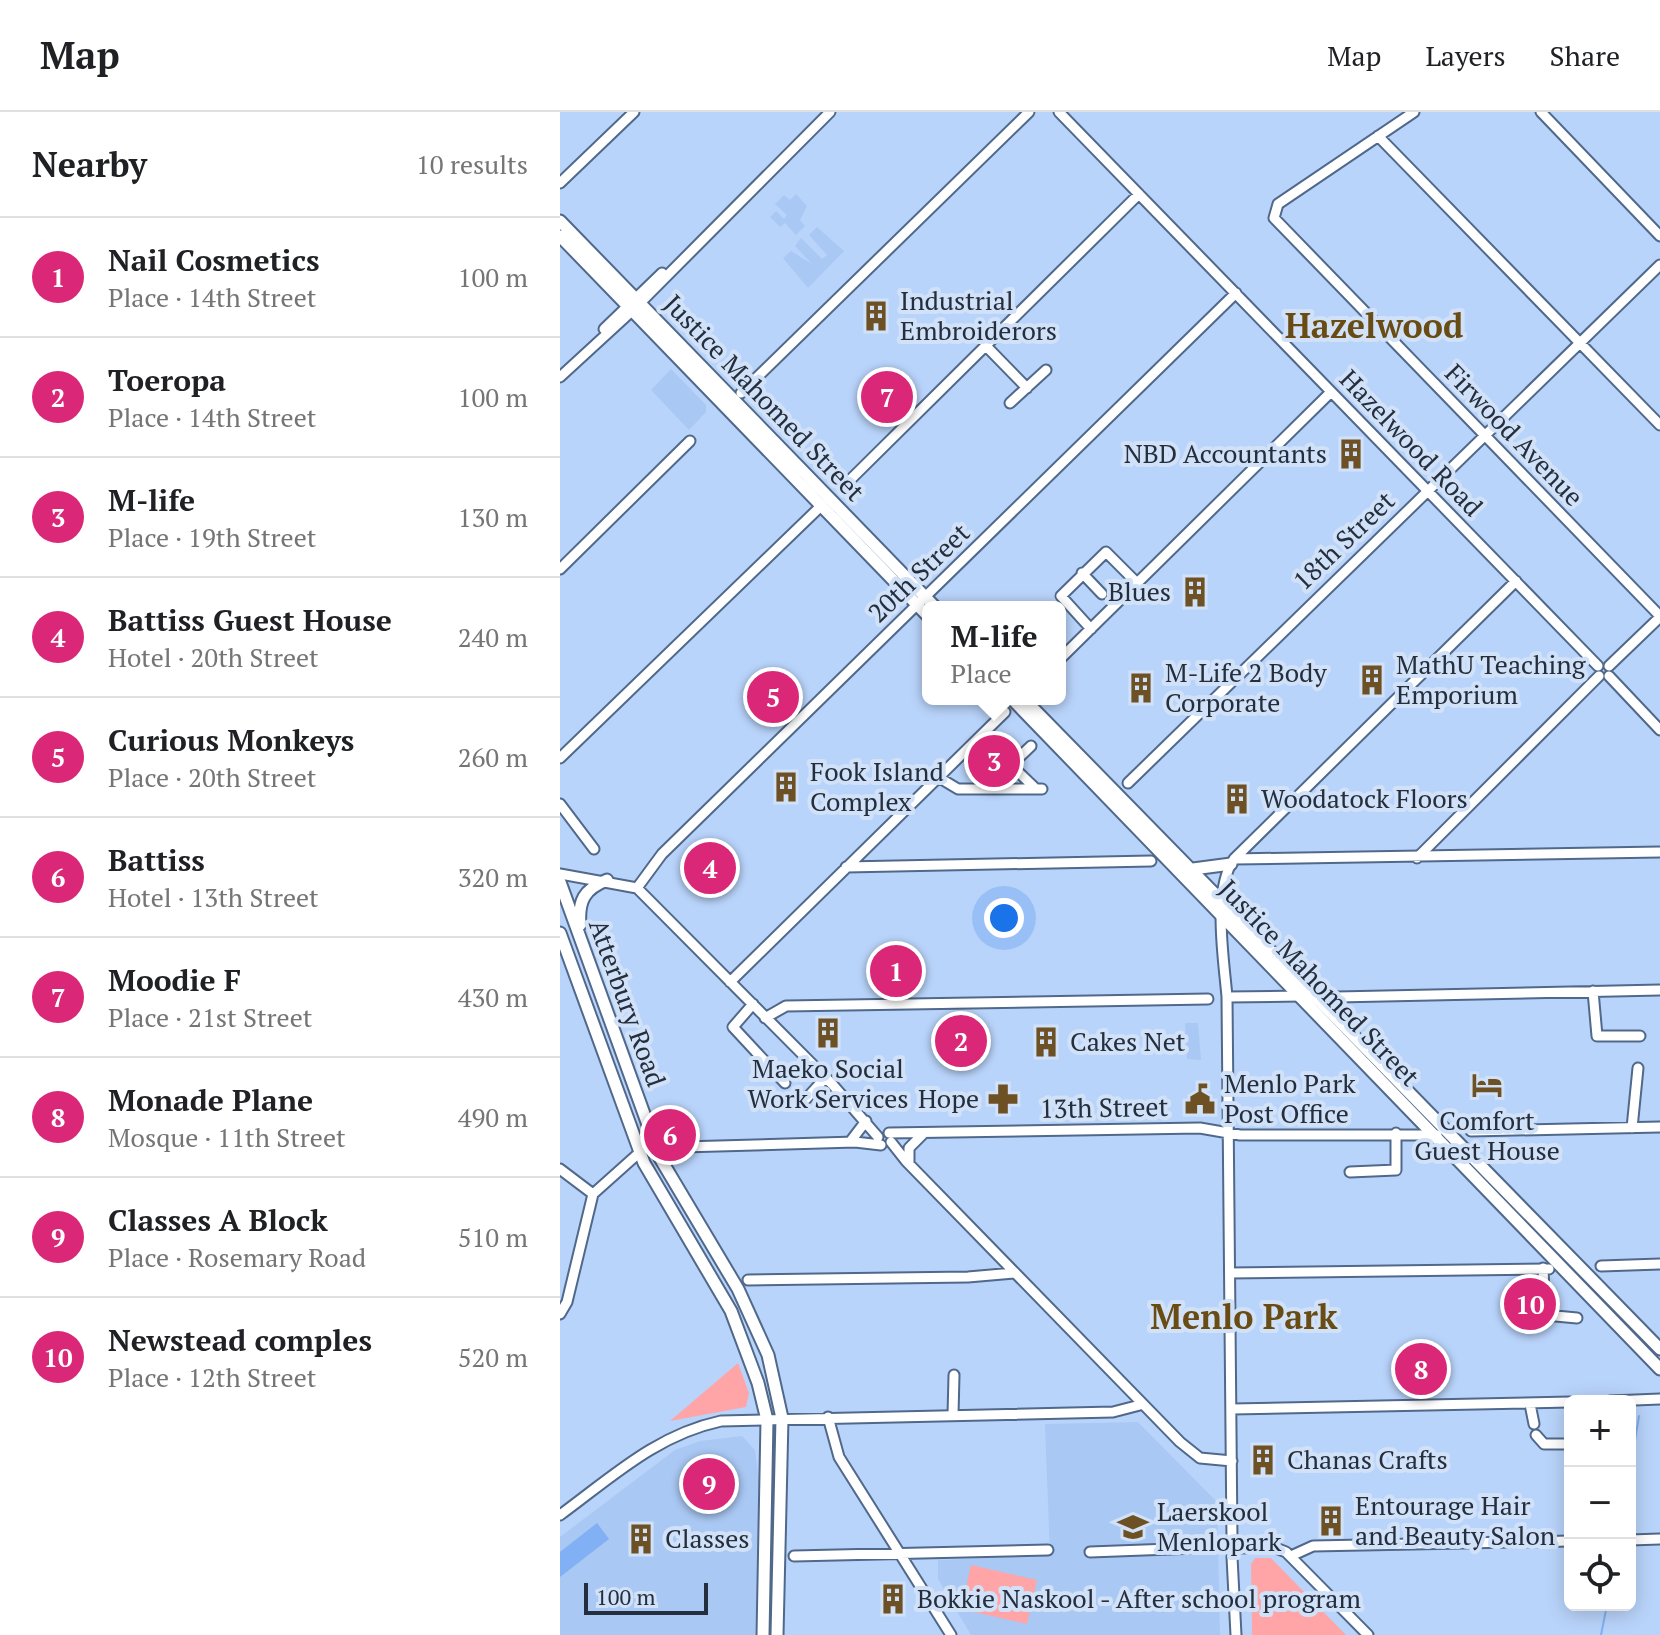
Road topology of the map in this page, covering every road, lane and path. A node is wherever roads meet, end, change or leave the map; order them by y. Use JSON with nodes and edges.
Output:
{"nodes":[{"id":1,"x":634,"y":112,"type":"edge"},
{"id":2,"x":830,"y":112,"type":"edge"},
{"id":3,"x":1029,"y":112,"type":"edge"},
{"id":4,"x":1059,"y":112,"type":"edge"},
{"id":5,"x":1414,"y":112,"type":"edge"},
{"id":6,"x":1541,"y":112,"type":"edge"},
{"id":7,"x":1378,"y":136,"type":"junction"},
{"id":8,"x":560,"y":183,"type":"edge"},
{"id":9,"x":1139,"y":194,"type":"junction"},
{"id":10,"x":560,"y":221,"type":"edge"},
{"id":11,"x":560,"y":236,"type":"edge"},
{"id":12,"x":1660,"y":236,"type":"edge"},
{"id":13,"x":1660,"y":265,"type":"edge"},
{"id":14,"x":1236,"y":293,"type":"junction"},
{"id":15,"x":634,"y":304,"type":"junction"},
{"id":16,"x":1580,"y":343,"type":"junction"},
{"id":17,"x":987,"y":347,"type":"junction"},
{"id":18,"x":1046,"y":370,"type":"dead end"},
{"id":19,"x":560,"y":377,"type":"edge"},
{"id":20,"x":1027,"y":388,"type":"junction"},
{"id":21,"x":1331,"y":392,"type":"junction"},
{"id":22,"x":741,"y":393,"type":"dead end"},
{"id":23,"x":1010,"y":403,"type":"dead end"},
{"id":24,"x":1660,"y":425,"type":"edge"},
{"id":25,"x":1483,"y":436,"type":"junction"},
{"id":26,"x":690,"y":441,"type":"dead end"},
{"id":27,"x":850,"y":480,"type":"dead end"},
{"id":28,"x":1427,"y":491,"type":"junction"},
{"id":29,"x":822,"y":505,"type":"junction"},
{"id":30,"x":560,"y":569,"type":"edge"},
{"id":31,"x":1082,"y":573,"type":"junction"},
{"id":32,"x":1516,"y":581,"type":"junction"},
{"id":33,"x":1137,"y":583,"type":"junction"},
{"id":34,"x":1102,"y":594,"type":"dead end"},
{"id":35,"x":922,"y":601,"type":"junction"},
{"id":36,"x":1066,"y":601,"type":"edge"},
{"id":37,"x":1066,"y":602,"type":"edge"},
{"id":38,"x":1660,"y":616,"type":"edge"},
{"id":39,"x":1091,"y":629,"type":"junction"},
{"id":40,"x":1066,"y":653,"type":"edge"},
{"id":41,"x":1604,"y":671,"type":"junction"},
{"id":42,"x":1018,"y":705,"type":"edge"},
{"id":43,"x":1030,"y":705,"type":"edge"},
{"id":44,"x":1005,"y":712,"type":"dead end"},
{"id":45,"x":1660,"y":730,"type":"edge"},
{"id":46,"x":1031,"y":746,"type":"dead end"},
{"id":47,"x":560,"y":758,"type":"edge"},
{"id":48,"x":1011,"y":765,"type":"junction"},
{"id":49,"x":938,"y":777,"type":"junction"},
{"id":50,"x":1128,"y":783,"type":"dead end"},
{"id":51,"x":986,"y":789,"type":"junction"},
{"id":52,"x":560,"y":804,"type":"edge"},
{"id":53,"x":594,"y":849,"type":"dead end"},
{"id":54,"x":1660,"y":852,"type":"edge"},
{"id":55,"x":1417,"y":858,"type":"junction"},
{"id":56,"x":1151,"y":861,"type":"dead end"},
{"id":57,"x":1232,"y":861,"type":"junction"},
{"id":58,"x":846,"y":867,"type":"junction"},
{"id":59,"x":1193,"y":869,"type":"junction"},
{"id":60,"x":560,"y":874,"type":"edge"},
{"id":61,"x":607,"y":880,"type":"junction"},
{"id":62,"x":560,"y":882,"type":"edge"},
{"id":63,"x":637,"y":888,"type":"junction"},
{"id":64,"x":1223,"y":899,"type":"junction"},
{"id":65,"x":1221,"y":913,"type":"junction"},
{"id":66,"x":560,"y":933,"type":"edge"},
{"id":67,"x":585,"y":952,"type":"junction"},
{"id":68,"x":730,"y":982,"type":"junction"},
{"id":69,"x":1660,"y":990,"type":"edge"},
{"id":70,"x":1593,"y":991,"type":"junction"},
{"id":71,"x":1301,"y":996,"type":"junction"},
{"id":72,"x":1227,"y":997,"type":"junction"},
{"id":73,"x":1337,"y":997,"type":"dead end"},
{"id":74,"x":1208,"y":999,"type":"dead end"},
{"id":75,"x":753,"y":1004,"type":"junction"},
{"id":76,"x":765,"y":1018,"type":"junction"},
{"id":77,"x":1640,"y":1036,"type":"dead end"},
{"id":78,"x":1638,"y":1068,"type":"dead end"},
{"id":79,"x":825,"y":1078,"type":"junction"},
{"id":80,"x":785,"y":1083,"type":"dead end"},
{"id":81,"x":797,"y":1095,"type":"dead end"},
{"id":82,"x":865,"y":1120,"type":"junction"},
{"id":83,"x":1660,"y":1127,"type":"edge"},
{"id":84,"x":1632,"y":1128,"type":"junction"},
{"id":85,"x":1471,"y":1131,"type":"dead end"},
{"id":86,"x":1227,"y":1132,"type":"junction"},
{"id":87,"x":1402,"y":1133,"type":"junction"},
{"id":88,"x":920,"y":1134,"type":"junction"},
{"id":89,"x":1437,"y":1135,"type":"junction"},
{"id":90,"x":885,"y":1139,"type":"junction"},
{"id":91,"x":852,"y":1142,"type":"junction"},
{"id":92,"x":682,"y":1147,"type":"dead end"},
{"id":93,"x":640,"y":1152,"type":"junction"},
{"id":94,"x":908,"y":1163,"type":"junction"},
{"id":95,"x":560,"y":1169,"type":"edge"},
{"id":96,"x":622,"y":1170,"type":"junction"},
{"id":97,"x":648,"y":1170,"type":"junction"},
{"id":98,"x":1350,"y":1172,"type":"dead end"},
{"id":99,"x":593,"y":1194,"type":"junction"},
{"id":100,"x":1660,"y":1264,"type":"edge"},
{"id":101,"x":1601,"y":1266,"type":"dead end"},
{"id":102,"x":1014,"y":1273,"type":"junction"},
{"id":103,"x":1230,"y":1273,"type":"junction"},
{"id":104,"x":748,"y":1280,"type":"dead end"},
{"id":105,"x":560,"y":1314,"type":"edge"},
{"id":106,"x":1577,"y":1318,"type":"dead end"},
{"id":107,"x":1660,"y":1349,"type":"edge"},
{"id":108,"x":1660,"y":1369,"type":"edge"},
{"id":109,"x":954,"y":1375,"type":"dead end"},
{"id":110,"x":1660,"y":1399,"type":"edge"},
{"id":111,"x":1636,"y":1400,"type":"edge"},
{"id":112,"x":1564,"y":1402,"type":"edge"},
{"id":113,"x":1530,"y":1404,"type":"junction"},
{"id":114,"x":1140,"y":1405,"type":"junction"},
{"id":115,"x":1232,"y":1409,"type":"junction"},
{"id":116,"x":953,"y":1415,"type":"junction"},
{"id":117,"x":828,"y":1417,"type":"junction"},
{"id":118,"x":782,"y":1418,"type":"junction"},
{"id":119,"x":767,"y":1420,"type":"junction"},
{"id":120,"x":1564,"y":1444,"type":"edge"},
{"id":121,"x":1232,"y":1461,"type":"junction"},
{"id":122,"x":560,"y":1515,"type":"edge"},
{"id":123,"x":1660,"y":1539,"type":"edge"},
{"id":124,"x":1636,"y":1540,"type":"edge"},
{"id":125,"x":1564,"y":1541,"type":"edge"},
{"id":126,"x":1228,"y":1543,"type":"junction"},
{"id":127,"x":1240,"y":1548,"type":"junction"},
{"id":128,"x":1048,"y":1550,"type":"dead end"},
{"id":129,"x":1090,"y":1552,"type":"dead end"},
{"id":130,"x":900,"y":1554,"type":"junction"},
{"id":131,"x":794,"y":1556,"type":"dead end"},
{"id":132,"x":1291,"y":1556,"type":"junction"},
{"id":133,"x":1232,"y":1557,"type":"junction"},
{"id":134,"x":763,"y":1635,"type":"edge"},
{"id":135,"x":777,"y":1635,"type":"edge"},
{"id":136,"x":951,"y":1635,"type":"edge"},
{"id":137,"x":1236,"y":1635,"type":"edge"},
{"id":138,"x":1368,"y":1635,"type":"edge"}],
"edges":[{"from":1,"to":8,"type":"street"},
{"from":2,"to":15,"type":"street"},
{"from":3,"to":22,"type":"street"},
{"from":4,"to":9,"type":"street","name":"Hazelwood Road"},
{"from":5,"to":7,"type":"street"},
{"from":6,"to":12,"type":"street"},
{"from":7,"to":16,"type":"street"},
{"from":7,"to":25,"type":"street","name":"Firwood Avenue"},
{"from":9,"to":14,"type":"street","name":"Hazelwood Road"},
{"from":9,"to":17,"type":"street"},
{"from":10,"to":15,"type":"main road","name":"Justice Mahomed Street"},
{"from":11,"to":15,"type":"main road","name":"Justice Mahomed Street"},
{"from":13,"to":16,"type":"street","name":"18th Street"},
{"from":14,"to":21,"type":"street","name":"Hazelwood Road"},
{"from":14,"to":35,"type":"street","name":"20th Street"},
{"from":15,"to":19,"type":"street"},
{"from":15,"to":29,"type":"main road","name":"Justice Mahomed Street"},
{"from":15,"to":35,"type":"main road","name":"Justice Mahomed Street"},
{"from":16,"to":24,"type":"street"},
{"from":16,"to":25,"type":"street","name":"18th Street"},
{"from":17,"to":20,"type":"street"},
{"from":17,"to":27,"type":"street"},
{"from":18,"to":20,"type":"street"},
{"from":20,"to":23,"type":"street"},
{"from":21,"to":28,"type":"street","name":"Hazelwood Road"},
{"from":21,"to":33,"type":"street"},
{"from":25,"to":28,"type":"street","name":"18th Street"},
{"from":25,"to":38,"type":"street","name":"Firwood Avenue"},
{"from":26,"to":30,"type":"street"},
{"from":28,"to":32,"type":"street","name":"Hazelwood Road"},
{"from":28,"to":50,"type":"street","name":"18th Street"},
{"from":29,"to":35,"type":"main road","name":"Justice Mahomed Street"},
{"from":29,"to":47,"type":"street"},
{"from":31,"to":33,"type":"street"},
{"from":31,"to":34,"type":"street"},
{"from":31,"to":36,"type":"street"},
{"from":32,"to":41,"type":"street","name":"Hazelwood Road"},
{"from":32,"to":57,"type":"street"},
{"from":33,"to":39,"type":"street"},
{"from":35,"to":63,"type":"street","name":"20th Street"},
{"from":37,"to":39,"type":"street"},
{"from":38,"to":41,"type":"street"},
{"from":39,"to":40,"type":"street"},
{"from":41,"to":45,"type":"street","name":"Hazelwood Road"},
{"from":41,"to":55,"type":"street"},
{"from":42,"to":65,"type":"main road","name":"Justice Mahomed Street"},
{"from":43,"to":59,"type":"main road","name":"Justice Mahomed Street"},
{"from":44,"to":49,"type":"street"},
{"from":46,"to":48,"type":"street"},
{"from":48,"to":51,"type":"street"},
{"from":48,"to":51,"type":"street"},
{"from":49,"to":51,"type":"street"},
{"from":49,"to":58,"type":"street"},
{"from":52,"to":53,"type":"street"},
{"from":54,"to":55,"type":"street"},
{"from":55,"to":57,"type":"street"},
{"from":56,"to":58,"type":"street"},
{"from":57,"to":59,"type":"main road"},
{"from":57,"to":64,"type":"street"},
{"from":58,"to":68,"type":"street"},
{"from":59,"to":64,"type":"main road","name":"Justice Mahomed Street"},
{"from":60,"to":61,"type":"street"},
{"from":61,"to":63,"type":"street"},
{"from":61,"to":67,"type":"main road"},
{"from":62,"to":67,"type":"main road","name":"Atterbury Road"},
{"from":63,"to":68,"type":"street"},
{"from":64,"to":65,"type":"street"},
{"from":64,"to":107,"type":"main road","name":"Justice Mahomed Street"},
{"from":65,"to":71,"type":"main road","name":"Justice Mahomed Street"},
{"from":65,"to":72,"type":"street"},
{"from":66,"to":93,"type":"main road","name":"Atterbury Road"},
{"from":67,"to":118,"type":"main road","name":"Atterbury Road"},
{"from":68,"to":75,"type":"street"},
{"from":69,"to":70,"type":"street"},
{"from":70,"to":73,"type":"street"},
{"from":70,"to":77,"type":"street"},
{"from":71,"to":72,"type":"street"},
{"from":71,"to":89,"type":"main road","name":"Justice Mahomed Street"},
{"from":72,"to":86,"type":"street"},
{"from":74,"to":76,"type":"street"},
{"from":75,"to":76,"type":"street"},
{"from":75,"to":80,"type":"street"},
{"from":76,"to":79,"type":"street"},
{"from":78,"to":84,"type":"street"},
{"from":79,"to":81,"type":"street"},
{"from":79,"to":82,"type":"street"},
{"from":82,"to":90,"type":"street"},
{"from":82,"to":91,"type":"street"},
{"from":83,"to":84,"type":"street"},
{"from":84,"to":85,"type":"street"},
{"from":86,"to":87,"type":"street","name":"13th Street"},
{"from":86,"to":88,"type":"street","name":"13th Street"},
{"from":86,"to":103,"type":"street"},
{"from":87,"to":89,"type":"street","name":"13th Street"},
{"from":87,"to":98,"type":"street"},
{"from":88,"to":90,"type":"street","name":"13th Street"},
{"from":88,"to":94,"type":"street"},
{"from":89,"to":108,"type":"main road","name":"Justice Mahomed Street"},
{"from":90,"to":91,"type":"street","name":"13th Street"},
{"from":90,"to":94,"type":"street"},
{"from":91,"to":92,"type":"street","name":"13th Street"},
{"from":93,"to":96,"type":"street"},
{"from":93,"to":97,"type":"main road","name":"Atterbury Road"},
{"from":94,"to":102,"type":"street"},
{"from":95,"to":99,"type":"street"},
{"from":96,"to":97,"type":"street"},
{"from":96,"to":99,"type":"street"},
{"from":97,"to":119,"type":"main road","name":"Atterbury Road"},
{"from":99,"to":105,"type":"street"},
{"from":100,"to":101,"type":"street"},
{"from":102,"to":104,"type":"street"},
{"from":102,"to":114,"type":"street"},
{"from":103,"to":106,"type":"street"},
{"from":103,"to":115,"type":"street"},
{"from":109,"to":116,"type":"street"},
{"from":110,"to":111,"type":"street"},
{"from":112,"to":113,"type":"street"},
{"from":113,"to":115,"type":"street"},
{"from":113,"to":120,"type":"street"},
{"from":114,"to":116,"type":"street"},
{"from":114,"to":121,"type":"street"},
{"from":115,"to":121,"type":"street"},
{"from":116,"to":117,"type":"street"},
{"from":117,"to":118,"type":"street"},
{"from":117,"to":130,"type":"street"},
{"from":118,"to":119,"type":"street"},
{"from":118,"to":135,"type":"main road","name":"Atterbury Road"},
{"from":119,"to":122,"type":"street"},
{"from":119,"to":134,"type":"main road","name":"Atterbury Road"},
{"from":121,"to":126,"type":"street"},
{"from":123,"to":124,"type":"street"},
{"from":125,"to":132,"type":"street"},
{"from":126,"to":127,"type":"street"},
{"from":126,"to":129,"type":"street"},
{"from":126,"to":133,"type":"street"},
{"from":127,"to":132,"type":"street"},
{"from":127,"to":133,"type":"street"},
{"from":128,"to":130,"type":"street"},
{"from":130,"to":131,"type":"street"},
{"from":130,"to":136,"type":"street"},
{"from":132,"to":138,"type":"street"},
{"from":133,"to":137,"type":"street"}]}
